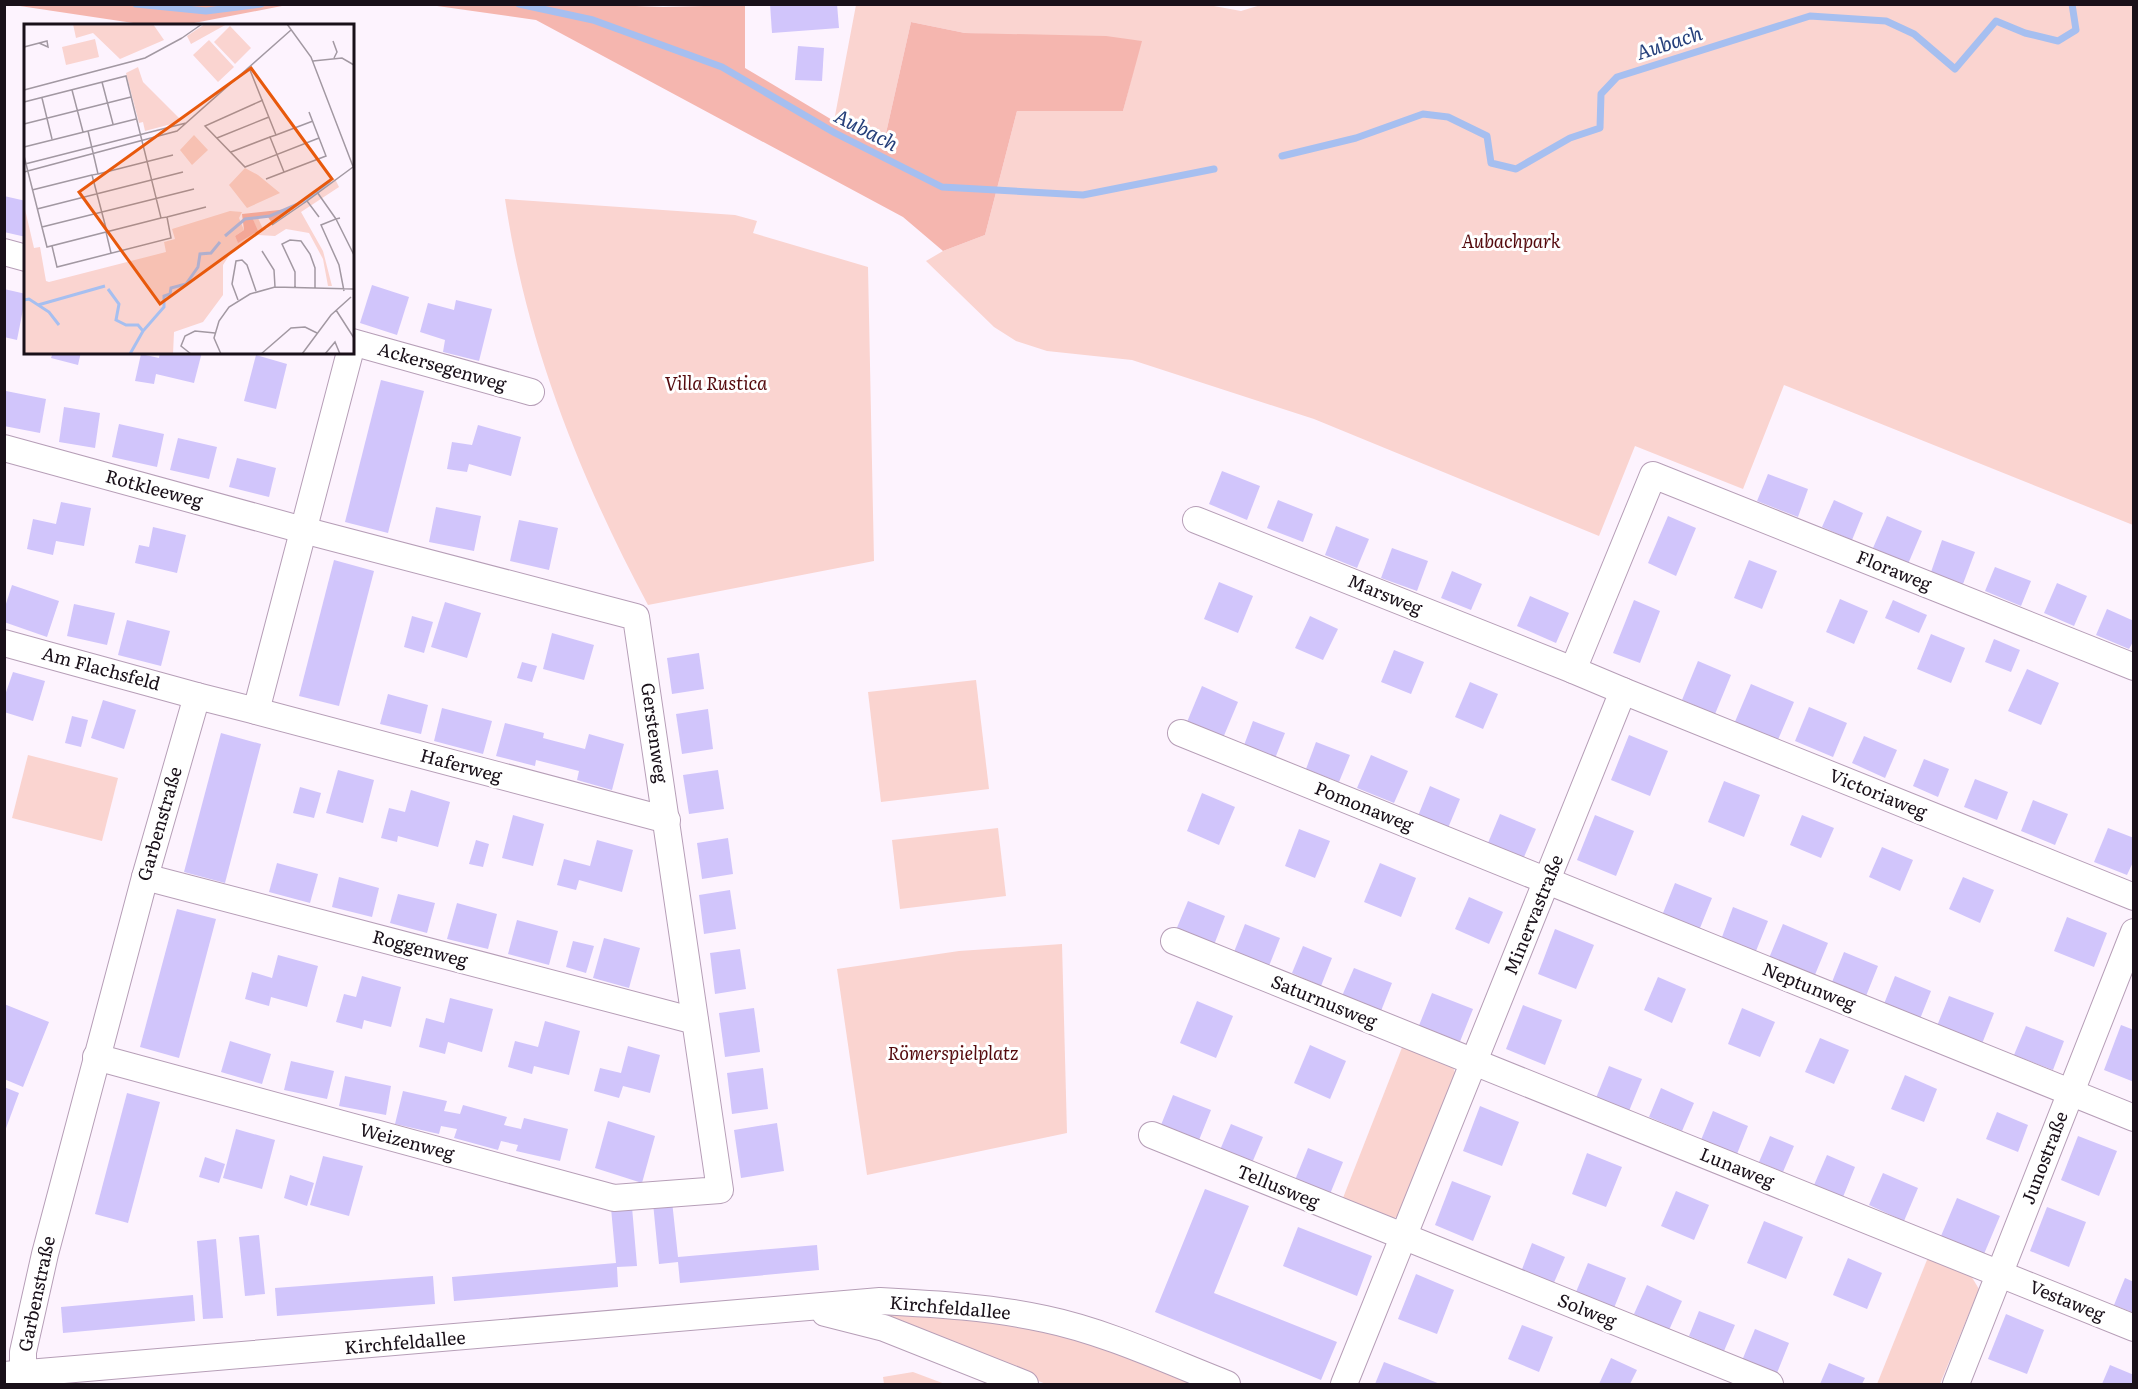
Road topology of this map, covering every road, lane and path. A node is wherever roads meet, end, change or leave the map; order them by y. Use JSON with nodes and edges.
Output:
{"nodes":[{"id":1,"x":4,"y":252,"type":"edge"},
{"id":2,"x":24,"y":257,"type":"edge"},
{"id":3,"x":354,"y":343,"type":"edge"},
{"id":4,"x":349,"y":354,"type":"edge"},
{"id":5,"x":531,"y":392,"type":"dead end"},
{"id":6,"x":4,"y":448,"type":"edge"},
{"id":7,"x":1196,"y":520,"type":"dead end"},
{"id":8,"x":303,"y":530,"type":"junction"},
{"id":9,"x":4,"y":643,"type":"edge"},
{"id":10,"x":2133,"y":667,"type":"edge"},
{"id":11,"x":1573,"y":670,"type":"junction"},
{"id":12,"x":1623,"y":691,"type":"junction"},
{"id":13,"x":197,"y":696,"type":"junction"},
{"id":14,"x":256,"y":711,"type":"junction"},
{"id":15,"x":1181,"y":733,"type":"dead end"},
{"id":16,"x":667,"y":820,"type":"junction"},
{"id":17,"x":145,"y":877,"type":"junction"},
{"id":18,"x":1547,"y":881,"type":"junction"},
{"id":19,"x":2133,"y":897,"type":"edge"},
{"id":20,"x":2133,"y":933,"type":"edge"},
{"id":21,"x":1174,"y":941,"type":"dead end"},
{"id":22,"x":694,"y":1021,"type":"junction"},
{"id":23,"x":96,"y":1057,"type":"junction"},
{"id":24,"x":1475,"y":1062,"type":"junction"},
{"id":25,"x":2070,"y":1092,"type":"junction"},
{"id":26,"x":2133,"y":1118,"type":"edge"},
{"id":27,"x":1152,"y":1135,"type":"dead end"},
{"id":28,"x":720,"y":1190,"type":"joint"},
{"id":29,"x":1404,"y":1238,"type":"junction"},
{"id":30,"x":2000,"y":1274,"type":"junction"},
{"id":31,"x":805,"y":1308,"type":"junction"},
{"id":32,"x":2133,"y":1328,"type":"edge"},
{"id":33,"x":14,"y":1374,"type":"edge"},
{"id":34,"x":1025,"y":1384,"type":"edge"},
{"id":35,"x":1227,"y":1384,"type":"edge"},
{"id":36,"x":1344,"y":1384,"type":"edge"},
{"id":37,"x":1770,"y":1384,"type":"edge"},
{"id":38,"x":1956,"y":1384,"type":"edge"}],
"edges":[{"from":1,"to":2,"type":"street"},
{"from":3,"to":5,"type":"street","name":"Ackersegenweg"},
{"from":4,"to":8,"type":"street"},
{"from":6,"to":8,"type":"street","name":"Rotkleeweg"},
{"from":7,"to":11,"type":"street","name":"Marsweg"},
{"from":8,"to":14,"type":"street"},
{"from":8,"to":16,"type":"street","name":"Gerstenweg"},
{"from":9,"to":13,"type":"street","name":"Am Flachsfeld"},
{"from":10,"to":11,"type":"street","name":"Floraweg"},
{"from":11,"to":12,"type":"street"},
{"from":12,"to":18,"type":"street","name":"Minervastraße"},
{"from":12,"to":19,"type":"street","name":"Victoriaweg"},
{"from":13,"to":14,"type":"street"},
{"from":13,"to":17,"type":"street","name":"Garbenstraße"},
{"from":14,"to":16,"type":"street","name":"Haferweg"},
{"from":15,"to":18,"type":"street","name":"Pomonaweg"},
{"from":16,"to":22,"type":"street","name":"Gerstenweg"},
{"from":17,"to":22,"type":"street","name":"Roggenweg"},
{"from":17,"to":23,"type":"street","name":"Garbenstraße"},
{"from":18,"to":24,"type":"street","name":"Minervastraße"},
{"from":18,"to":25,"type":"street","name":"Neptunweg"},
{"from":20,"to":25,"type":"street","name":"Junostraße"},
{"from":21,"to":24,"type":"street","name":"Saturnusweg"},
{"from":22,"to":28,"type":"street","name":"Gerstenweg"},
{"from":23,"to":28,"type":"street","name":"Weizenweg"},
{"from":23,"to":33,"type":"street","name":"Garbenstraße"},
{"from":24,"to":29,"type":"street","name":"Minervastraße"},
{"from":24,"to":30,"type":"street","name":"Lunaweg"},
{"from":25,"to":26,"type":"street","name":"Neptunweg"},
{"from":25,"to":30,"type":"street","name":"Junostraße"},
{"from":27,"to":29,"type":"street","name":"Tellusweg"},
{"from":29,"to":36,"type":"street","name":"Minervastraße"},
{"from":29,"to":37,"type":"street","name":"Solweg"},
{"from":30,"to":32,"type":"street","name":"Vestaweg"},
{"from":30,"to":38,"type":"street","name":"Junostraße"},
{"from":31,"to":33,"type":"street","name":"Kirchfeldallee"},
{"from":31,"to":34,"type":"street","name":"Kirchfeldallee"},
{"from":31,"to":35,"type":"street","name":"Kirchfeldallee"}]}
